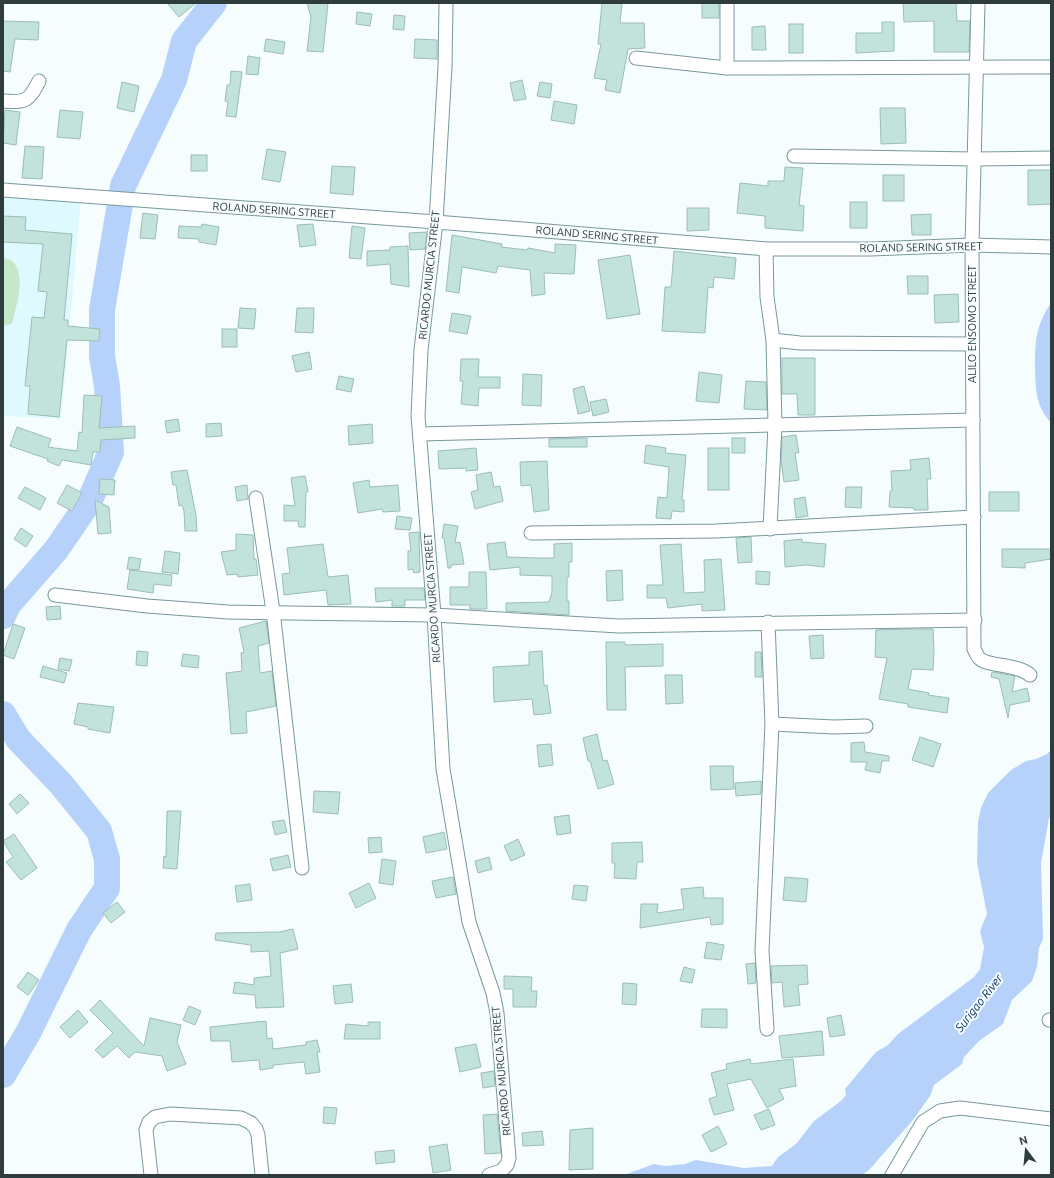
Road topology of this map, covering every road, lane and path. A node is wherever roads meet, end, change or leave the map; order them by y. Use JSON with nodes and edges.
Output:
{"nodes":[{"id":1,"x":446,"y":3,"type":"edge"},
{"id":2,"x":727,"y":3,"type":"edge"},
{"id":3,"x":978,"y":3,"type":"edge"},
{"id":4,"x":636,"y":58,"type":"dead end"},
{"id":5,"x":977,"y":66,"type":"junction"},
{"id":6,"x":1051,"y":67,"type":"edge"},
{"id":7,"x":727,"y":68,"type":"junction"},
{"id":8,"x":39,"y":81,"type":"dead end"},
{"id":9,"x":3,"y":101,"type":"edge"},
{"id":10,"x":794,"y":156,"type":"dead end"},
{"id":11,"x":1051,"y":158,"type":"edge"},
{"id":12,"x":974,"y":159,"type":"junction"},
{"id":13,"x":3,"y":190,"type":"edge"},
{"id":14,"x":436,"y":222,"type":"junction"},
{"id":15,"x":972,"y":245,"type":"junction"},
{"id":16,"x":1051,"y":248,"type":"edge"},
{"id":17,"x":766,"y":249,"type":"junction"},
{"id":18,"x":773,"y":340,"type":"junction"},
{"id":19,"x":972,"y":344,"type":"junction"},
{"id":20,"x":973,"y":420,"type":"junction"},
{"id":21,"x":775,"y":425,"type":"junction"},
{"id":22,"x":420,"y":434,"type":"junction"},
{"id":23,"x":256,"y":498,"type":"dead end"},
{"id":24,"x":974,"y":517,"type":"junction"},
{"id":25,"x":770,"y":528,"type":"junction"},
{"id":26,"x":531,"y":533,"type":"dead end"},
{"id":27,"x":55,"y":595,"type":"dead end"},
{"id":28,"x":273,"y":611,"type":"junction"},
{"id":29,"x":434,"y":615,"type":"junction"},
{"id":30,"x":975,"y":620,"type":"junction"},
{"id":31,"x":768,"y":622,"type":"junction"},
{"id":32,"x":1030,"y":675,"type":"dead end"},
{"id":33,"x":772,"y":724,"type":"junction"},
{"id":34,"x":866,"y":726,"type":"dead end"},
{"id":35,"x":302,"y":868,"type":"dead end"},
{"id":36,"x":767,"y":1029,"type":"dead end"},
{"id":37,"x":1051,"y":1118,"type":"edge"},
{"id":38,"x":151,"y":1175,"type":"edge"},
{"id":39,"x":262,"y":1175,"type":"edge"},
{"id":40,"x":489,"y":1175,"type":"edge"},
{"id":41,"x":892,"y":1175,"type":"edge"}],
"edges":[{"from":1,"to":14,"type":"street","name":"RICARDO MURCIA STREET"},
{"from":2,"to":7,"type":"street"},
{"from":3,"to":5,"type":"street","name":"ALILO ENSOMO STREET"},
{"from":4,"to":7,"type":"street"},
{"from":5,"to":6,"type":"street"},
{"from":5,"to":7,"type":"street"},
{"from":5,"to":12,"type":"street","name":"ALILO ENSOMO STREET"},
{"from":8,"to":9,"type":"street"},
{"from":10,"to":12,"type":"street"},
{"from":11,"to":12,"type":"street"},
{"from":12,"to":15,"type":"street","name":"ALILO ENSOMO STREET"},
{"from":13,"to":14,"type":"street","name":"ROLAND SERING STREET"},
{"from":14,"to":17,"type":"street","name":"ROLAND SERING STREET"},
{"from":14,"to":22,"type":"street","name":"RICARDO MURCIA STREET"},
{"from":15,"to":16,"type":"street","name":"ROLAND SERING STREET"},
{"from":15,"to":17,"type":"street","name":"ROLAND SERING STREET"},
{"from":15,"to":19,"type":"street","name":"ALILO ENSOMO STREET"},
{"from":17,"to":18,"type":"street"},
{"from":18,"to":19,"type":"street"},
{"from":18,"to":21,"type":"street"},
{"from":19,"to":20,"type":"street","name":"ALILO ENSOMO STREET"},
{"from":20,"to":21,"type":"street"},
{"from":20,"to":24,"type":"street","name":"ALILO ENSOMO STREET"},
{"from":21,"to":22,"type":"street"},
{"from":21,"to":25,"type":"street"},
{"from":22,"to":29,"type":"street","name":"RICARDO MURCIA STREET"},
{"from":23,"to":28,"type":"street"},
{"from":24,"to":25,"type":"street"},
{"from":24,"to":30,"type":"street","name":"ALILO ENSOMO STREET"},
{"from":25,"to":26,"type":"street"},
{"from":27,"to":28,"type":"street"},
{"from":28,"to":29,"type":"street"},
{"from":28,"to":35,"type":"street"},
{"from":29,"to":31,"type":"street"},
{"from":29,"to":40,"type":"street","name":"RICARDO MURCIA STREET"},
{"from":30,"to":31,"type":"street"},
{"from":30,"to":32,"type":"street","name":"ALILO ENSOMO STREET"},
{"from":31,"to":33,"type":"street"},
{"from":33,"to":34,"type":"street"},
{"from":33,"to":36,"type":"street"},
{"from":37,"to":41,"type":"street"},
{"from":38,"to":39,"type":"street"}]}
